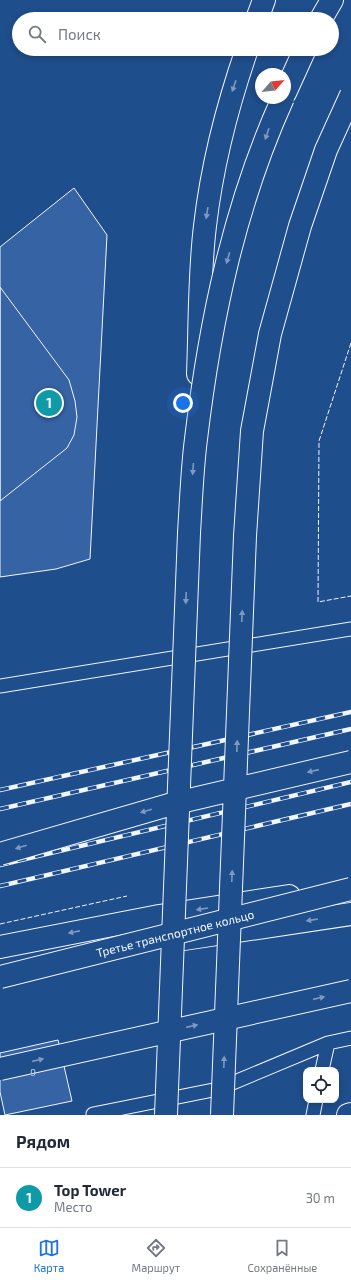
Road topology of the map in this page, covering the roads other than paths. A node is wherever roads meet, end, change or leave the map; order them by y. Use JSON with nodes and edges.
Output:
{"nodes":[{"id":1,"x":264,"y":0,"type":"edge"},
{"id":2,"x":332,"y":0,"type":"edge"},
{"id":3,"x":260,"y":12,"type":"edge"},
{"id":4,"x":325,"y":12,"type":"edge"},
{"id":5,"x":245,"y":56,"type":"edge"},
{"id":6,"x":302,"y":56,"type":"edge"},
{"id":7,"x":291,"y":80,"type":"edge"},
{"id":8,"x":351,"y":95,"type":"edge"},
{"id":9,"x":280,"y":104,"type":"edge"},
{"id":10,"x":196,"y":440,"type":"junction"},
{"id":11,"x":351,"y":629,"type":"edge"},
{"id":12,"x":0,"y":686,"type":"edge"},
{"id":13,"x":351,"y":762,"type":"edge"},
{"id":14,"x":0,"y":854,"type":"edge"},
{"id":15,"x":351,"y":881,"type":"edge"},
{"id":16,"x":351,"y":888,"type":"edge"},
{"id":17,"x":295,"y":895,"type":"junction"},
{"id":18,"x":351,"y":914,"type":"edge"},
{"id":19,"x":0,"y":947,"type":"edge"},
{"id":20,"x":0,"y":972,"type":"edge"},
{"id":21,"x":0,"y":977,"type":"edge"},
{"id":22,"x":351,"y":991,"type":"edge"},
{"id":23,"x":351,"y":1038,"type":"edge"},
{"id":24,"x":328,"y":1044,"type":"junction"},
{"id":25,"x":323,"y":1067,"type":"edge"},
{"id":26,"x":0,"y":1069,"type":"edge"},
{"id":27,"x":315,"y":1103,"type":"edge"},
{"id":28,"x":351,"y":1114,"type":"edge"},
{"id":29,"x":92,"y":1115,"type":"edge"},
{"id":30,"x":166,"y":1115,"type":"edge"},
{"id":31,"x":222,"y":1115,"type":"edge"},
{"id":32,"x":313,"y":1115,"type":"edge"},
{"id":33,"x":348,"y":1115,"type":"edge"}],
"edges":[{"from":1,"to":3,"type":"main road"},
{"from":2,"to":4,"type":"main road"},
{"from":5,"to":10,"type":"main road","one_way":true,"bridge":true},
{"from":6,"to":7,"type":"main road"},
{"from":31,"to":8,"type":"main road","one_way":true,"bridge":true},
{"from":9,"to":10,"type":"main road","one_way":true,"bridge":true},
{"from":10,"to":30,"type":"main road","one_way":true,"bridge":true},
{"from":11,"to":12,"type":"lane"},
{"from":13,"to":14,"type":"main road","one_way":true,"bridge":true},
{"from":15,"to":17,"type":"main road"},
{"from":16,"to":17,"type":"main road"},
{"from":16,"to":21,"type":"main road","name":"Третье транспортное кольцо","bridge":true},
{"from":17,"to":19,"type":"main road","one_way":true},
{"from":18,"to":20,"type":"main road","one_way":true},
{"from":26,"to":22,"type":"main road","one_way":true,"bridge":true},
{"from":23,"to":24,"type":"lane"},
{"from":24,"to":25,"type":"lane"},
{"from":24,"to":29,"type":"lane"},
{"from":27,"to":32,"type":"lane"},
{"from":28,"to":33,"type":"main road"}]}
